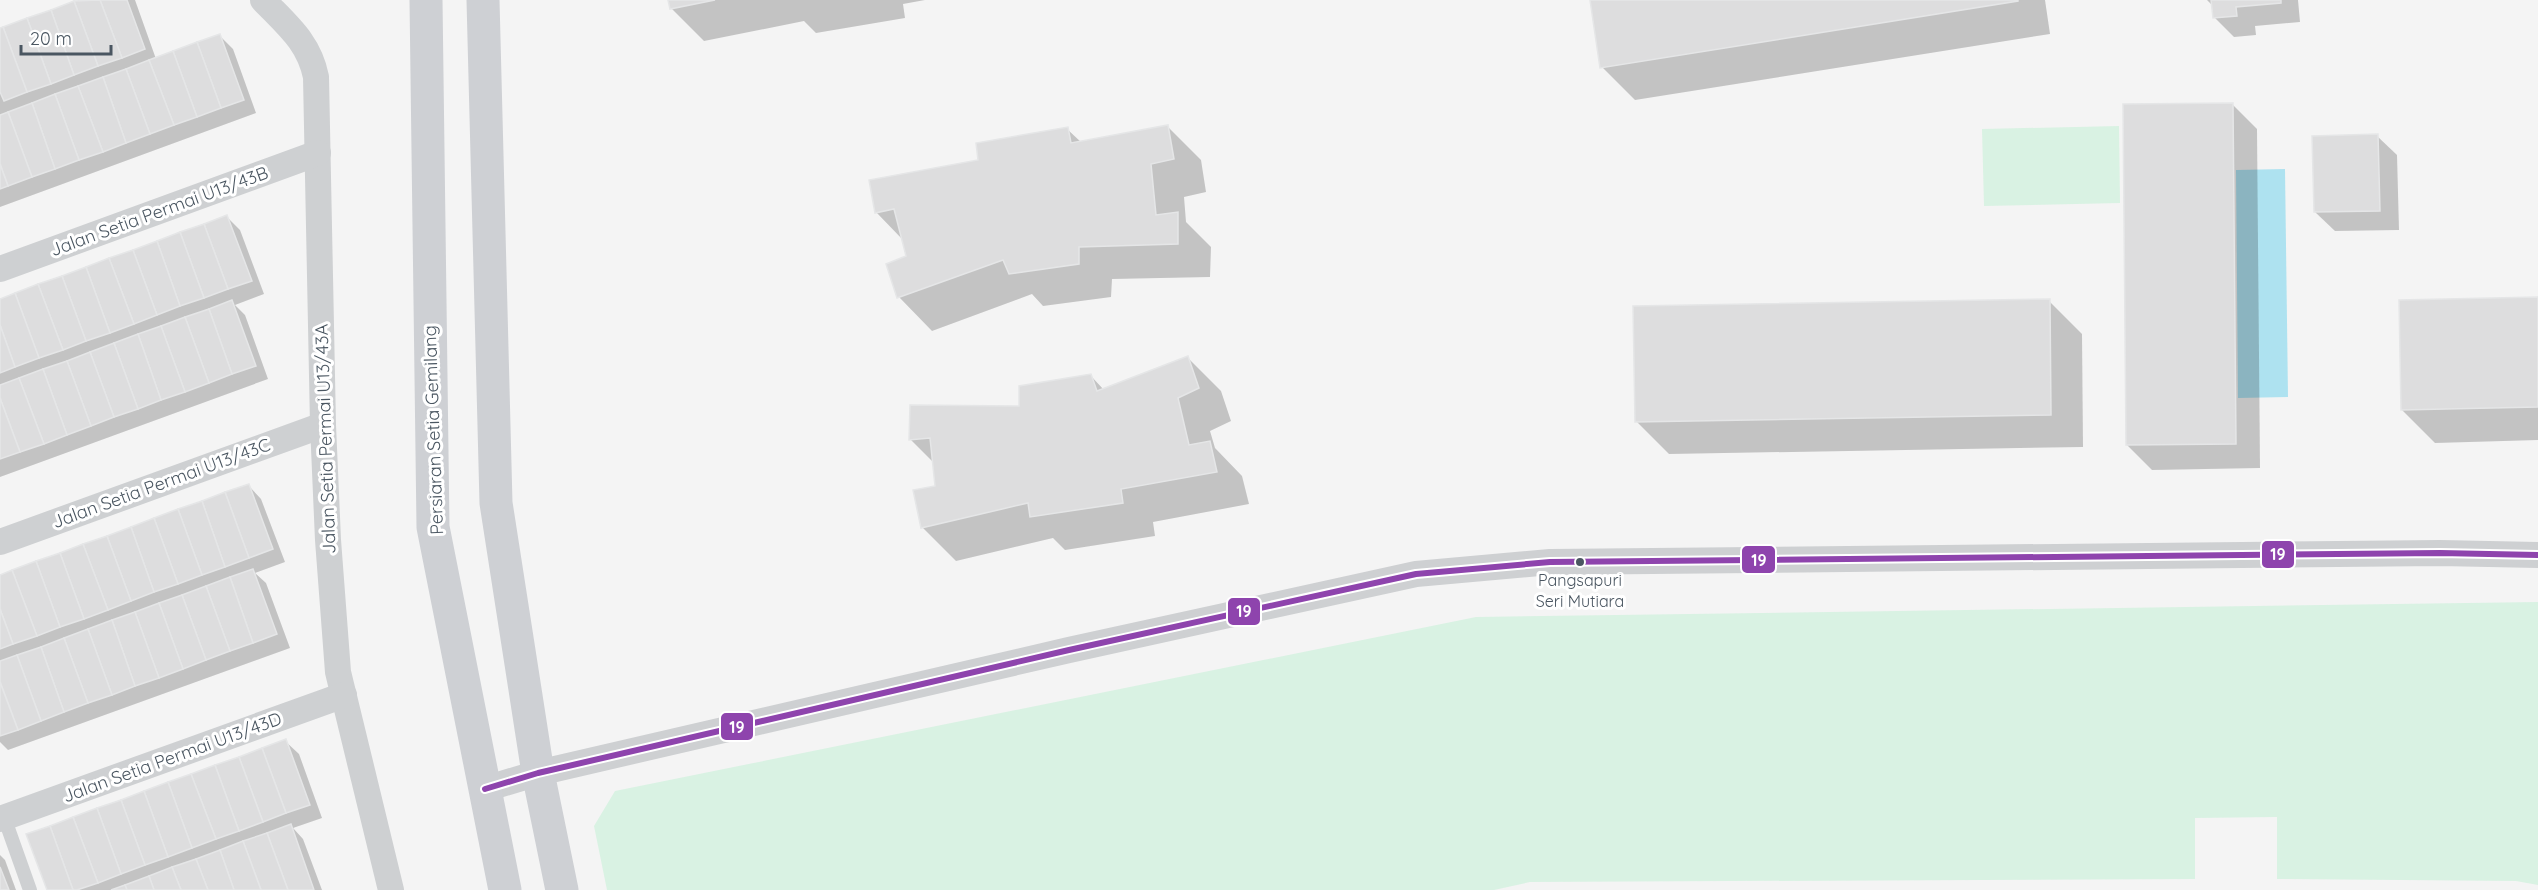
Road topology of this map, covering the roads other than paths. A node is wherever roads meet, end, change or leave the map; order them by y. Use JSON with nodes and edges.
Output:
{"nodes":[{"id":1,"x":262,"y":0,"type":"edge"},
{"id":2,"x":426,"y":0,"type":"edge"},
{"id":3,"x":483,"y":0,"type":"edge"},
{"id":4,"x":318,"y":153,"type":"junction"},
{"id":5,"x":0,"y":269,"type":"edge"},
{"id":6,"x":323,"y":425,"type":"junction"},
{"id":7,"x":0,"y":542,"type":"edge"},
{"id":8,"x":2538,"y":555,"type":"edge"},
{"id":9,"x":344,"y":695,"type":"junction"},
{"id":10,"x":538,"y":773,"type":"junction"},
{"id":11,"x":485,"y":789,"type":"junction"},
{"id":12,"x":1,"y":814,"type":"edge"},
{"id":13,"x":30,"y":890,"type":"edge"},
{"id":14,"x":391,"y":890,"type":"edge"},
{"id":15,"x":505,"y":890,"type":"edge"},
{"id":16,"x":562,"y":890,"type":"edge"}],
"edges":[{"from":1,"to":4,"type":"street","name":"Jalan Setia Permai U13/43A"},
{"from":2,"to":11,"type":"street","name":"Persiaran Setia Gemilang"},
{"from":3,"to":10,"type":"street"},
{"from":4,"to":5,"type":"street","name":"Jalan Setia Permai U13/43B"},
{"from":4,"to":6,"type":"street","name":"Jalan Setia Permai U13/43A"},
{"from":6,"to":7,"type":"street","name":"Jalan Setia Permai U13/43C"},
{"from":6,"to":9,"type":"street","name":"Jalan Setia Permai U13/43A"},
{"from":8,"to":10,"type":"street"},
{"from":9,"to":12,"type":"street","name":"Jalan Setia Permai U13/43D"},
{"from":9,"to":14,"type":"street","name":"Jalan Setia Permai U13/43A"},
{"from":10,"to":11,"type":"street"},
{"from":10,"to":16,"type":"street"},
{"from":11,"to":15,"type":"street","name":"Persiaran Setia Gemilang"},
{"from":12,"to":13,"type":"lane"}]}
